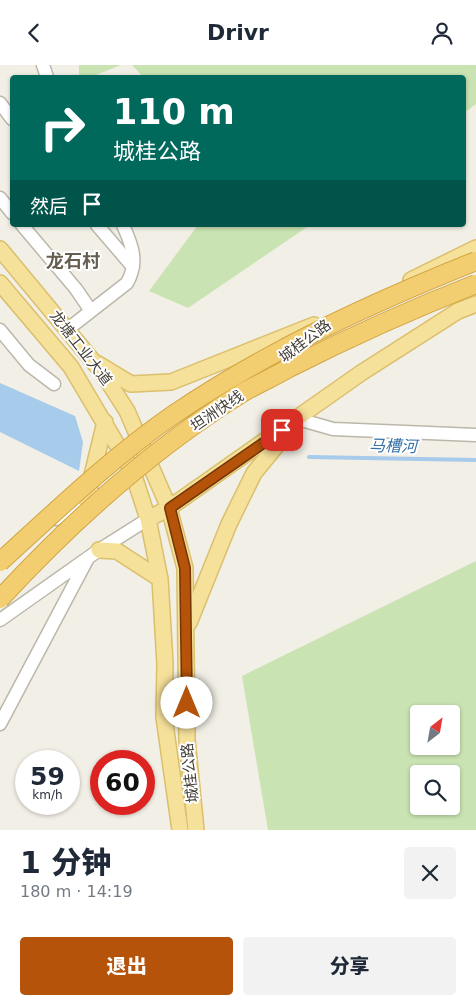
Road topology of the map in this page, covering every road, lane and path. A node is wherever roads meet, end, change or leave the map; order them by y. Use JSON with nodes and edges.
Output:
{"nodes":[{"id":1,"x":0,"y":103,"type":"edge"},
{"id":2,"x":10,"y":116,"type":"edge"},
{"id":3,"x":0,"y":198,"type":"edge"},
{"id":4,"x":10,"y":210,"type":"edge"},
{"id":5,"x":24,"y":227,"type":"edge"},
{"id":6,"x":100,"y":227,"type":"edge"},
{"id":7,"x":123,"y":227,"type":"edge"},
{"id":8,"x":476,"y":248,"type":"edge"},
{"id":9,"x":0,"y":249,"type":"edge"},
{"id":10,"x":476,"y":261,"type":"edge"},
{"id":11,"x":133,"y":267,"type":"junction"},
{"id":12,"x":476,"y":284,"type":"edge"},
{"id":13,"x":3,"y":292,"type":"edge"},
{"id":14,"x":476,"y":304,"type":"edge"},
{"id":15,"x":91,"y":311,"type":"junction"},
{"id":16,"x":342,"y":314,"type":"junction"},
{"id":17,"x":68,"y":329,"type":"junction"},
{"id":18,"x":0,"y":330,"type":"edge"},
{"id":19,"x":99,"y":367,"type":"junction"},
{"id":20,"x":81,"y":383,"type":"junction"},
{"id":21,"x":54,"y":384,"type":"dead end"},
{"id":22,"x":298,"y":419,"type":"junction"},
{"id":23,"x":105,"y":423,"type":"junction"},
{"id":24,"x":476,"y":435,"type":"edge"},
{"id":25,"x":148,"y":457,"type":"junction"},
{"id":26,"x":132,"y":470,"type":"junction"},
{"id":27,"x":86,"y":500,"type":"junction"},
{"id":28,"x":170,"y":508,"type":"junction"},
{"id":29,"x":148,"y":519,"type":"junction"},
{"id":30,"x":93,"y":554,"type":"junction"},
{"id":31,"x":0,"y":556,"type":"edge"},
{"id":32,"x":0,"y":563,"type":"edge"},
{"id":33,"x":160,"y":579,"type":"junction"},
{"id":34,"x":0,"y":599,"type":"edge"},
{"id":35,"x":0,"y":620,"type":"edge"},
{"id":36,"x":187,"y":629,"type":"junction"},
{"id":37,"x":0,"y":724,"type":"edge"},
{"id":38,"x":180,"y":830,"type":"edge"},
{"id":39,"x":196,"y":830,"type":"edge"}],
"edges":[{"from":1,"to":2,"type":"street"},
{"from":3,"to":4,"type":"street"},
{"from":5,"to":15,"type":"street"},
{"from":6,"to":11,"type":"street"},
{"from":7,"to":11,"type":"street"},
{"from":8,"to":16,"type":"main road","name":"城桂公路"},
{"from":9,"to":17,"type":"main road","name":"龙塘工业大道"},
{"from":10,"to":32,"type":"highway","name":"坦洲快线","bridge":true},
{"from":11,"to":15,"type":"street"},
{"from":12,"to":34,"type":"highway","name":"坦洲快线","bridge":true},
{"from":13,"to":20,"type":"main road","name":"龙塘工业大道"},
{"from":14,"to":22,"type":"main road"},
{"from":15,"to":17,"type":"street"},
{"from":16,"to":19,"type":"main road"},
{"from":16,"to":25,"type":"main road","name":"城桂公路"},
{"from":17,"to":19,"type":"main road","name":"龙塘工业大道"},
{"from":18,"to":21,"type":"street"},
{"from":19,"to":20,"type":"main road"},
{"from":19,"to":25,"type":"main road","name":"龙塘工业大道"},
{"from":20,"to":23,"type":"main road","name":"龙塘工业大道"},
{"from":22,"to":24,"type":"street"},
{"from":22,"to":28,"type":"main road"},
{"from":22,"to":36,"type":"main road"},
{"from":23,"to":26,"type":"main road","name":"龙塘工业大道"},
{"from":23,"to":27,"type":"main road"},
{"from":25,"to":26,"type":"main road","name":"城桂公路"},
{"from":25,"to":28,"type":"main road","name":"城桂公路"},
{"from":26,"to":27,"type":"street"},
{"from":26,"to":29,"type":"main road","name":"城桂公路"},
{"from":27,"to":31,"type":"street"},
{"from":28,"to":29,"type":"main road"},
{"from":28,"to":36,"type":"main road","name":"城桂公路"},
{"from":29,"to":30,"type":"street"},
{"from":29,"to":33,"type":"main road","name":"城桂公路"},
{"from":30,"to":33,"type":"main road"},
{"from":30,"to":35,"type":"street"},
{"from":30,"to":37,"type":"street"},
{"from":33,"to":38,"type":"main road","name":"城桂公路"},
{"from":36,"to":39,"type":"main road","name":"城桂公路"}]}
